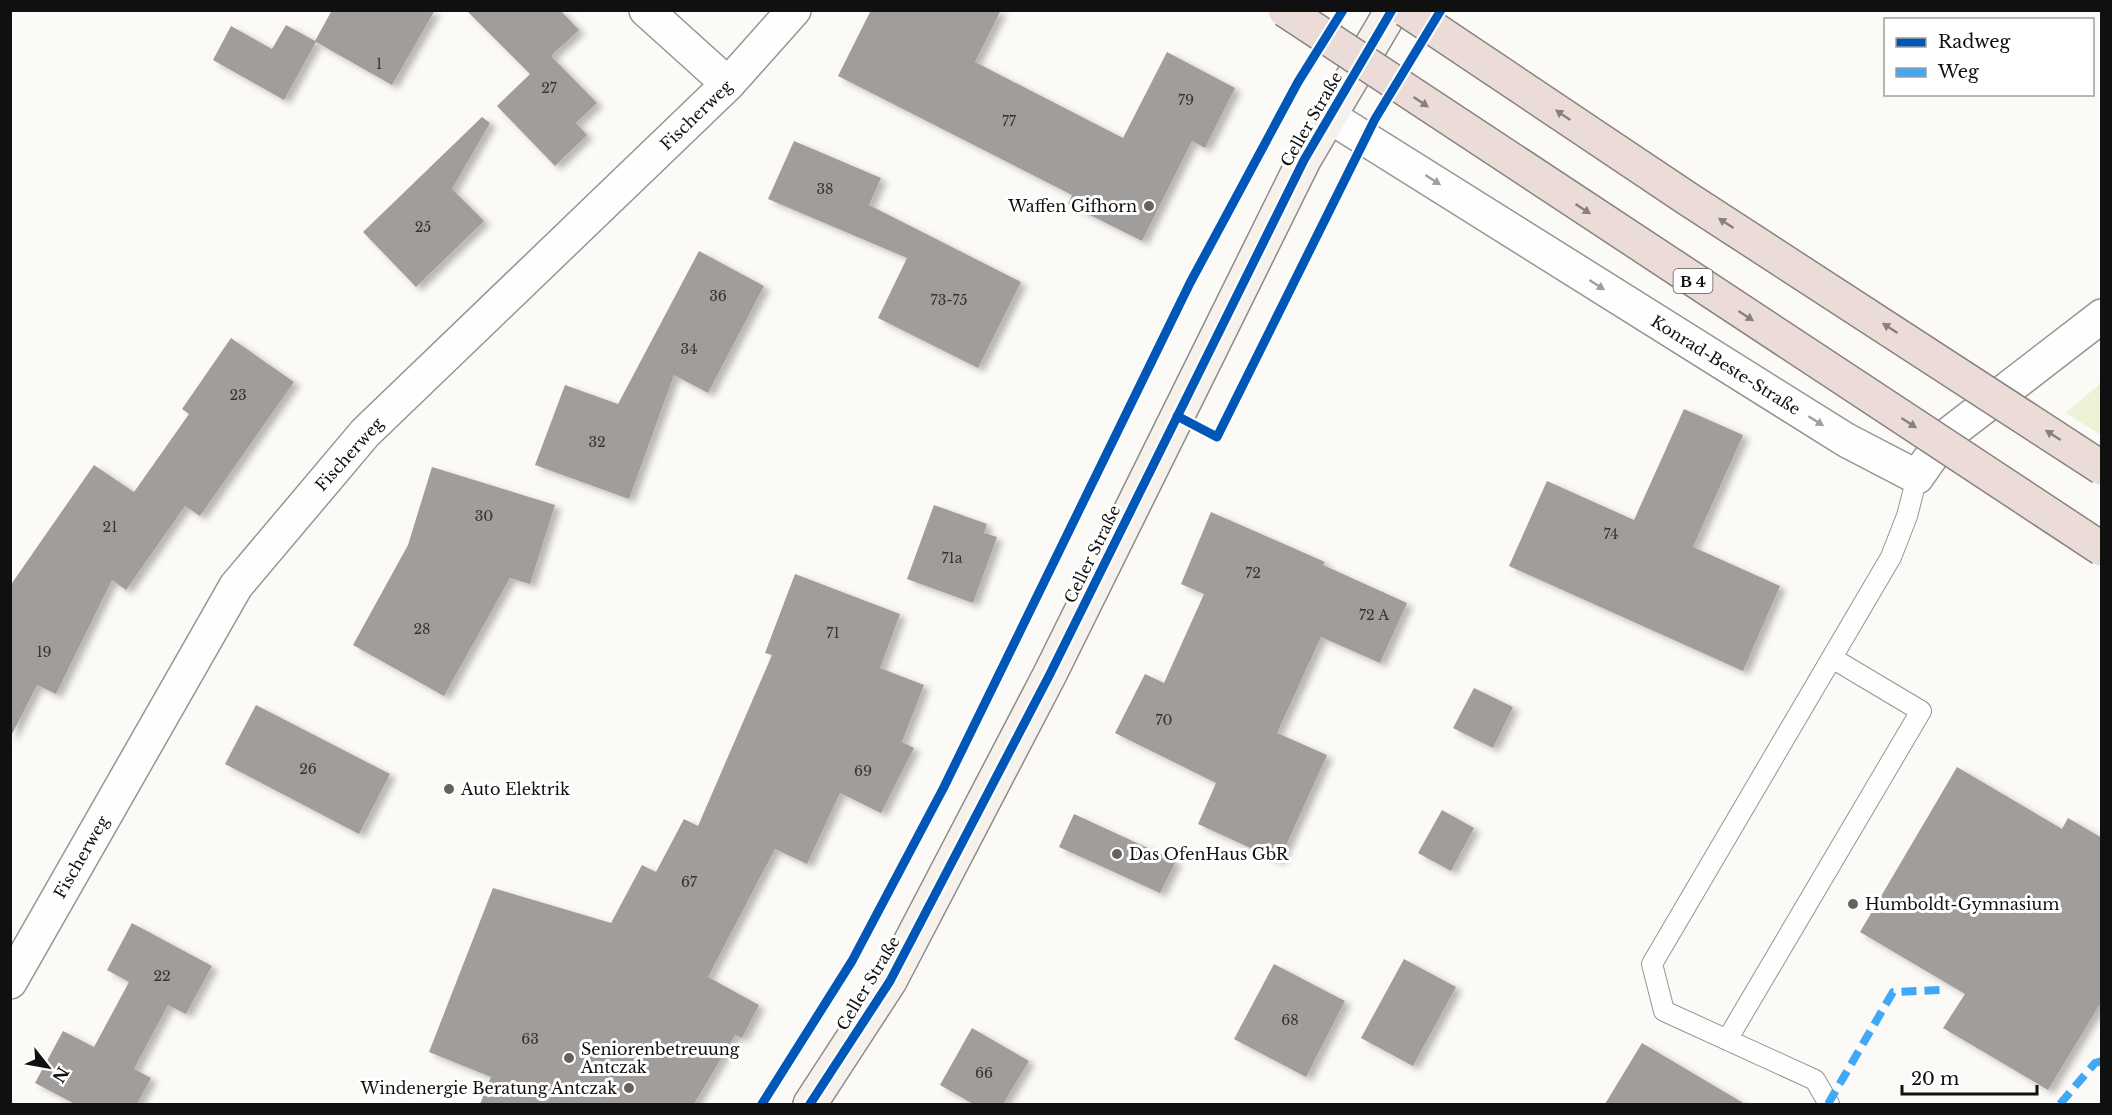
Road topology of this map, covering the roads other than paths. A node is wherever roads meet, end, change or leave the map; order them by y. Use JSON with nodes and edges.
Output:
{"nodes":[{"id":1,"x":646,"y":10,"type":"edge"},
{"id":2,"x":794,"y":10,"type":"edge"},
{"id":3,"x":1285,"y":10,"type":"edge"},
{"id":4,"x":1392,"y":10,"type":"edge"},
{"id":5,"x":1406,"y":10,"type":"edge"},
{"id":6,"x":728,"y":84,"type":"junction"},
{"id":7,"x":1329,"y":116,"type":"junction"},
{"id":8,"x":2102,"y":316,"type":"edge"},
{"id":9,"x":2102,"y":468,"type":"edge"},
{"id":10,"x":1917,"y":477,"type":"junction"},
{"id":11,"x":2102,"y":549,"type":"edge"},
{"id":12,"x":1832,"y":658,"type":"junction"},
{"id":13,"x":10,"y":982,"type":"edge"},
{"id":14,"x":1727,"y":1040,"type":"junction"},
{"id":15,"x":810,"y":1104,"type":"edge"},
{"id":16,"x":1828,"y":1104,"type":"edge"}],
"edges":[{"from":1,"to":6,"type":"street"},
{"from":2,"to":6,"type":"street","name":"Fischerweg"},
{"from":3,"to":11,"type":"highway","number":"B 4","one_way":true,"bridge":true},
{"from":4,"to":7,"type":"street","name":"Celler Straße"},
{"from":9,"to":5,"type":"highway","one_way":true,"bridge":true},
{"from":6,"to":13,"type":"street","name":"Fischerweg"},
{"from":7,"to":10,"type":"street","name":"Konrad-Beste-Straße","one_way":true},
{"from":7,"to":15,"type":"street","name":"Celler Straße"},
{"from":8,"to":10,"type":"street"},
{"from":10,"to":12,"type":"lane"},
{"from":12,"to":14,"type":"lane"},
{"from":12,"to":14,"type":"lane"},
{"from":14,"to":16,"type":"lane"}]}
